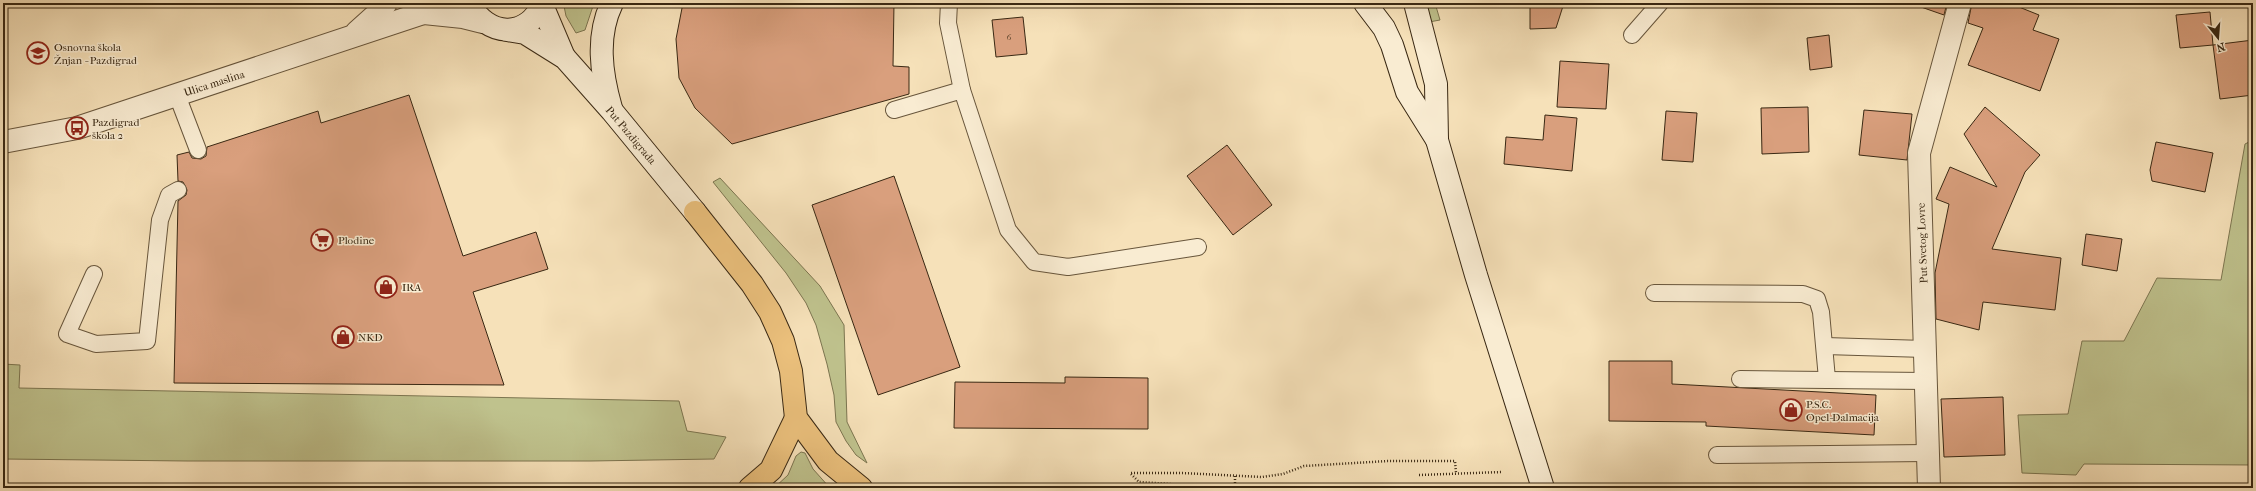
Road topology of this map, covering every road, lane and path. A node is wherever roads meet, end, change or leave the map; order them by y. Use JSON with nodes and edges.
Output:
{"nodes":[{"id":1,"x":386,"y":3,"type":"edge"},
{"id":2,"x":445,"y":3,"type":"edge"},
{"id":3,"x":470,"y":3,"type":"edge"},
{"id":4,"x":612,"y":3,"type":"edge"},
{"id":5,"x":949,"y":3,"type":"edge"},
{"id":6,"x":1365,"y":3,"type":"edge"},
{"id":7,"x":1414,"y":3,"type":"edge"},
{"id":8,"x":1660,"y":3,"type":"edge"},
{"id":9,"x":1960,"y":3,"type":"edge"},
{"id":10,"x":543,"y":4,"type":"edge"},
{"id":11,"x":423,"y":13,"type":"junction"},
{"id":12,"x":483,"y":22,"type":"junction"},
{"id":13,"x":507,"y":30,"type":"junction"},
{"id":14,"x":1632,"y":35,"type":"dead end"},
{"id":15,"x":347,"y":39,"type":"junction"},
{"id":16,"x":565,"y":58,"type":"junction"},
{"id":17,"x":962,"y":90,"type":"junction"},
{"id":18,"x":177,"y":95,"type":"junction"},
{"id":19,"x":894,"y":110,"type":"dead end"},
{"id":20,"x":612,"y":111,"type":"junction"},
{"id":21,"x":1438,"y":140,"type":"junction"},
{"id":22,"x":3,"y":142,"type":"edge"},
{"id":23,"x":198,"y":150,"type":"dead end"},
{"id":24,"x":178,"y":190,"type":"dead end"},
{"id":25,"x":695,"y":212,"type":"joint"},
{"id":26,"x":1198,"y":247,"type":"dead end"},
{"id":27,"x":94,"y":274,"type":"dead end"},
{"id":28,"x":1654,"y":293,"type":"dead end"},
{"id":29,"x":1825,"y":346,"type":"junction"},
{"id":30,"x":1925,"y":349,"type":"junction"},
{"id":31,"x":1740,"y":378,"type":"dead end"},
{"id":32,"x":1826,"y":379,"type":"junction"},
{"id":33,"x":1926,"y":382,"type":"junction"},
{"id":34,"x":796,"y":418,"type":"junction"},
{"id":35,"x":1928,"y":453,"type":"junction"},
{"id":36,"x":1716,"y":455,"type":"dead end"},
{"id":37,"x":1456,"y":472,"type":"junction"},
{"id":38,"x":1502,"y":472,"type":"dead end"},
{"id":39,"x":1419,"y":475,"type":"dead end"},
{"id":40,"x":1235,"y":476,"type":"junction"},
{"id":41,"x":1236,"y":486,"type":"dead end"},
{"id":42,"x":1418,"y":487,"type":"dead end"},
{"id":43,"x":1439,"y":487,"type":"edge"},
{"id":44,"x":750,"y":488,"type":"edge"},
{"id":45,"x":861,"y":488,"type":"edge"},
{"id":46,"x":1174,"y":488,"type":"edge"},
{"id":47,"x":1487,"y":488,"type":"edge"},
{"id":48,"x":1543,"y":488,"type":"edge"},
{"id":49,"x":1929,"y":488,"type":"edge"}],
"edges":[{"from":1,"to":15,"type":"street"},
{"from":2,"to":11,"type":"street","name":"Ulica maslina"},
{"from":3,"to":12,"type":"street"},
{"from":4,"to":20,"type":"street"},
{"from":5,"to":17,"type":"lane"},
{"from":6,"to":21,"type":"street"},
{"from":7,"to":21,"type":"street"},
{"from":8,"to":14,"type":"lane"},
{"from":9,"to":30,"type":"street","name":"Put Svetog Lovre"},
{"from":10,"to":13,"type":"street"},
{"from":10,"to":16,"type":"street","name":"Put Pazdigrada"},
{"from":11,"to":12,"type":"street","name":"Ulica maslina"},
{"from":11,"to":15,"type":"street","name":"Ulica maslina"},
{"from":12,"to":13,"type":"street","name":"Ulica maslina"},
{"from":13,"to":16,"type":"street","name":"Put Pazdigrada"},
{"from":15,"to":18,"type":"street","name":"Ulica maslina"},
{"from":16,"to":20,"type":"street","name":"Put Pazdigrada"},
{"from":17,"to":19,"type":"lane"},
{"from":17,"to":26,"type":"lane"},
{"from":18,"to":22,"type":"street","name":"Ulica maslina"},
{"from":18,"to":23,"type":"lane"},
{"from":20,"to":25,"type":"street","name":"Put Pazdigrada"},
{"from":21,"to":48,"type":"street"},
{"from":24,"to":27,"type":"lane"},
{"from":25,"to":34,"type":"highway"},
{"from":28,"to":29,"type":"lane"},
{"from":29,"to":30,"type":"lane"},
{"from":29,"to":32,"type":"lane"},
{"from":30,"to":33,"type":"street","name":"Put Svetog Lovre"},
{"from":31,"to":32,"type":"lane"},
{"from":32,"to":33,"type":"lane"},
{"from":33,"to":35,"type":"street","name":"Put Svetog Lovre"},
{"from":34,"to":44,"type":"highway"},
{"from":34,"to":45,"type":"highway"},
{"from":35,"to":36,"type":"lane"},
{"from":35,"to":49,"type":"street","name":"Put Svetog Lovre"},
{"from":37,"to":38,"type":"path"},
{"from":37,"to":39,"type":"path"},
{"from":37,"to":40,"type":"path"},
{"from":40,"to":41,"type":"path"},
{"from":40,"to":46,"type":"path"},
{"from":42,"to":43,"type":"path"},
{"from":43,"to":47,"type":"path"}]}
